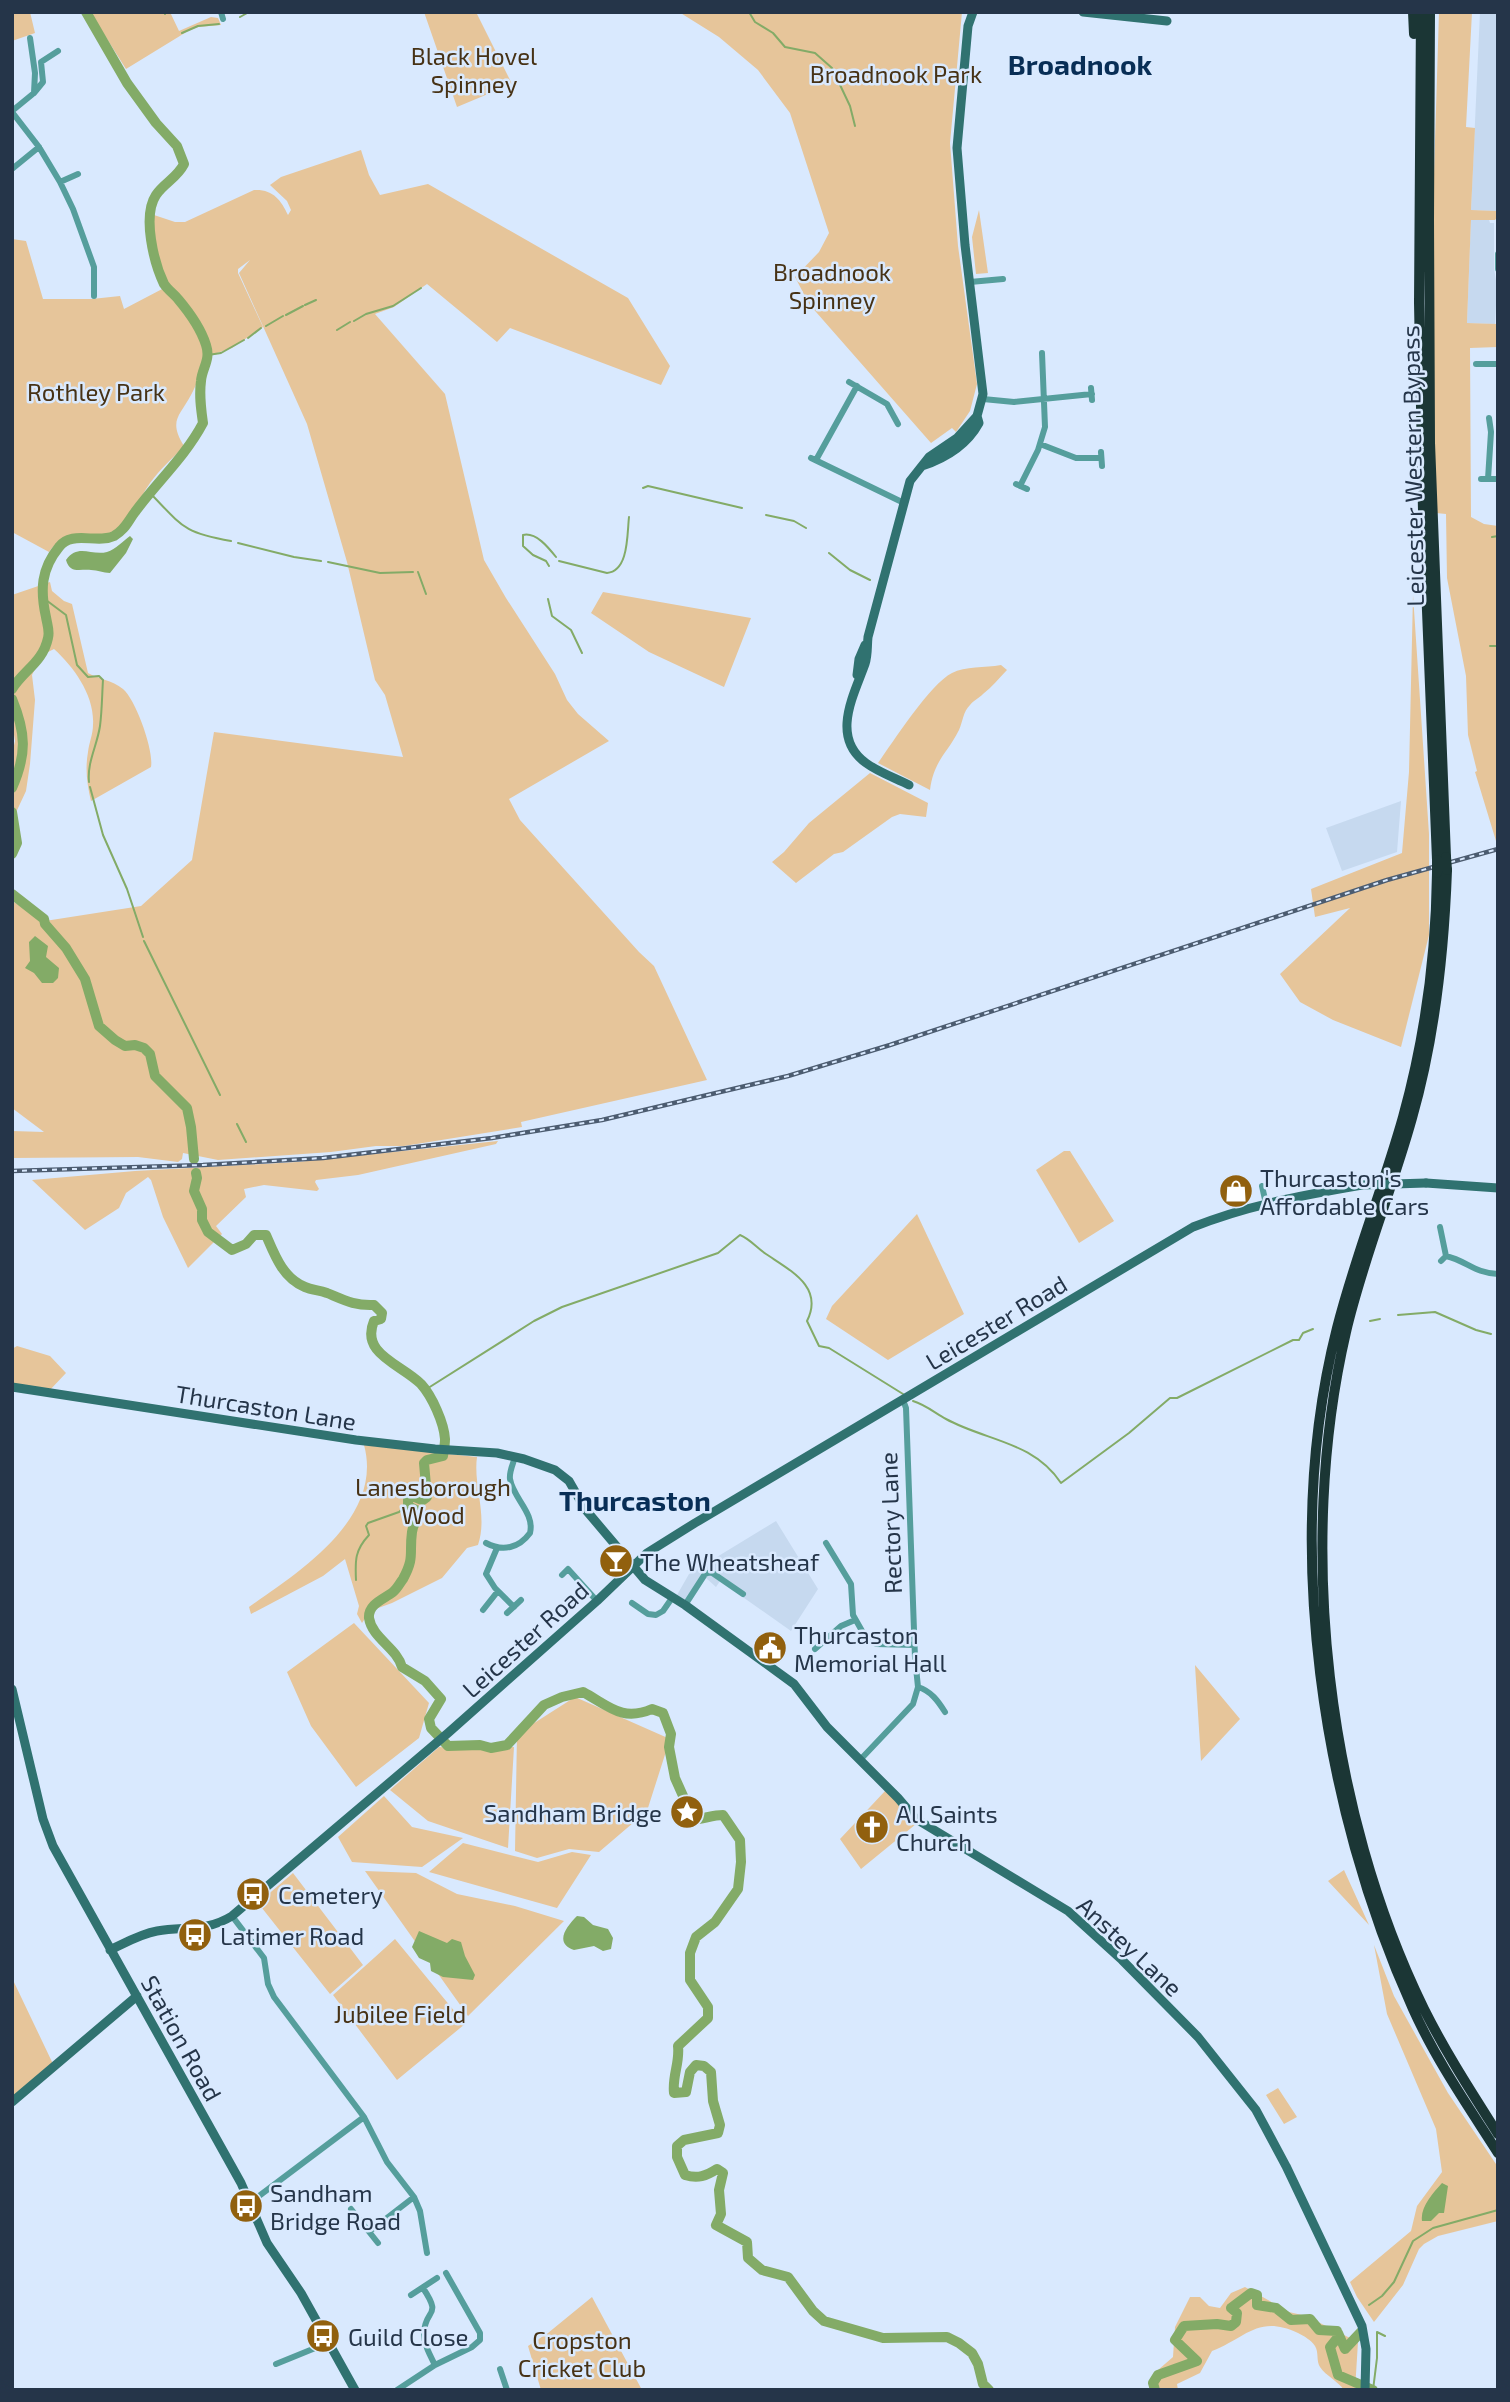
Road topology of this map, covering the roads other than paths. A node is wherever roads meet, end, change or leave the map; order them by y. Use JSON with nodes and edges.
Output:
{"nodes":[{"id":1,"x":966,"y":12,"type":"edge"},
{"id":2,"x":973,"y":12,"type":"edge"},
{"id":3,"x":1083,"y":12,"type":"edge"},
{"id":4,"x":1413,"y":12,"type":"edge"},
{"id":5,"x":1421,"y":12,"type":"edge"},
{"id":6,"x":1433,"y":12,"type":"edge"},
{"id":7,"x":1167,"y":21,"type":"dead end"},
{"id":8,"x":968,"y":26,"type":"junction"},
{"id":9,"x":30,"y":38,"type":"dead end"},
{"id":10,"x":55,"y":51,"type":"dead end"},
{"id":11,"x":34,"y":93,"type":"junction"},
{"id":12,"x":12,"y":112,"type":"edge"},
{"id":13,"x":1419,"y":135,"type":"junction"},
{"id":14,"x":39,"y":147,"type":"junction"},
{"id":15,"x":12,"y":169,"type":"edge"},
{"id":16,"x":78,"y":174,"type":"dead end"},
{"id":17,"x":60,"y":182,"type":"junction"},
{"id":18,"x":1498,"y":254,"type":"edge"},
{"id":19,"x":1498,"y":269,"type":"edge"},
{"id":20,"x":1003,"y":279,"type":"dead end"},
{"id":21,"x":970,"y":282,"type":"junction"},
{"id":22,"x":94,"y":296,"type":"dead end"},
{"id":23,"x":1042,"y":353,"type":"dead end"},
{"id":24,"x":1475,"y":364,"type":"dead end"},
{"id":25,"x":1498,"y":365,"type":"edge"},
{"id":26,"x":849,"y":382,"type":"dead end"},
{"id":27,"x":857,"y":386,"type":"junction"},
{"id":28,"x":1092,"y":394,"type":"dead end"},
{"id":29,"x":983,"y":399,"type":"junction"},
{"id":30,"x":1045,"y":400,"type":"junction"},
{"id":31,"x":1492,"y":421,"type":"edge"},
{"id":32,"x":899,"y":422,"type":"dead end"},
{"id":33,"x":1040,"y":444,"type":"junction"},
{"id":34,"x":1101,"y":459,"type":"dead end"},
{"id":35,"x":1498,"y":479,"type":"edge"},
{"id":36,"x":1021,"y":486,"type":"dead end"},
{"id":37,"x":904,"y":503,"type":"junction"},
{"id":38,"x":909,"y":785,"type":"dead end"},
{"id":39,"x":1442,"y":859,"type":"junction"},
{"id":40,"x":1442,"y":871,"type":"junction"},
{"id":41,"x":1262,"y":1186,"type":"dead end"},
{"id":42,"x":1498,"y":1188,"type":"edge"},
{"id":43,"x":1269,"y":1203,"type":"junction"},
{"id":44,"x":1440,"y":1227,"type":"dead end"},
{"id":45,"x":1498,"y":1274,"type":"edge"},
{"id":46,"x":12,"y":1387,"type":"edge"},
{"id":47,"x":903,"y":1400,"type":"junction"},
{"id":48,"x":514,"y":1457,"type":"junction"},
{"id":49,"x":826,"y":1542,"type":"dead end"},
{"id":50,"x":486,"y":1543,"type":"dead end"},
{"id":51,"x":497,"y":1548,"type":"junction"},
{"id":52,"x":574,"y":1563,"type":"dead end"},
{"id":53,"x":635,"y":1565,"type":"junction"},
{"id":54,"x":568,"y":1569,"type":"junction"},
{"id":55,"x":562,"y":1575,"type":"dead end"},
{"id":56,"x":498,"y":1591,"type":"junction"},
{"id":57,"x":743,"y":1594,"type":"dead end"},
{"id":58,"x":672,"y":1598,"type":"junction"},
{"id":59,"x":521,"y":1600,"type":"dead end"},
{"id":60,"x":597,"y":1601,"type":"junction"},
{"id":61,"x":632,"y":1603,"type":"dead end"},
{"id":62,"x":685,"y":1605,"type":"junction"},
{"id":63,"x":513,"y":1607,"type":"junction"},
{"id":64,"x":483,"y":1610,"type":"dead end"},
{"id":65,"x":507,"y":1613,"type":"dead end"},
{"id":66,"x":855,"y":1620,"type":"junction"},
{"id":67,"x":821,"y":1643,"type":"junction"},
{"id":68,"x":915,"y":1645,"type":"junction"},
{"id":69,"x":815,"y":1649,"type":"dead end"},
{"id":70,"x":827,"y":1650,"type":"dead end"},
{"id":71,"x":918,"y":1687,"type":"junction"},
{"id":72,"x":12,"y":1689,"type":"edge"},
{"id":73,"x":945,"y":1712,"type":"dead end"},
{"id":74,"x":860,"y":1760,"type":"junction"},
{"id":75,"x":232,"y":1916,"type":"junction"},
{"id":76,"x":110,"y":1950,"type":"junction"},
{"id":77,"x":137,"y":1996,"type":"junction"},
{"id":78,"x":12,"y":2102,"type":"edge"},
{"id":79,"x":364,"y":2117,"type":"junction"},
{"id":80,"x":1498,"y":2134,"type":"edge"},
{"id":81,"x":1498,"y":2153,"type":"edge"},
{"id":82,"x":414,"y":2197,"type":"junction"},
{"id":83,"x":251,"y":2202,"type":"junction"},
{"id":84,"x":352,"y":2209,"type":"dead end"},
{"id":85,"x":370,"y":2231,"type":"junction"},
{"id":86,"x":379,"y":2243,"type":"dead end"},
{"id":87,"x":427,"y":2253,"type":"dead end"},
{"id":88,"x":446,"y":2273,"type":"dead end"},
{"id":89,"x":437,"y":2278,"type":"dead end"},
{"id":90,"x":423,"y":2288,"type":"junction"},
{"id":91,"x":411,"y":2295,"type":"dead end"},
{"id":92,"x":330,"y":2342,"type":"junction"},
{"id":93,"x":273,"y":2365,"type":"dead end"},
{"id":94,"x":435,"y":2365,"type":"junction"},
{"id":95,"x":511,"y":2371,"type":"dead end"},
{"id":96,"x":1365,"y":2387,"type":"edge"},
{"id":97,"x":355,"y":2390,"type":"edge"},
{"id":98,"x":397,"y":2390,"type":"edge"},
{"id":99,"x":507,"y":2390,"type":"edge"}],
"edges":[{"from":1,"to":8,"type":"street"},
{"from":2,"to":8,"type":"street"},
{"from":3,"to":7,"type":"street"},
{"from":4,"to":13,"type":"highway"},
{"from":5,"to":13,"type":"highway"},
{"from":6,"to":39,"type":"highway","name":"Leicester Western Bypass"},
{"from":8,"to":21,"type":"street"},
{"from":9,"to":11,"type":"street"},
{"from":10,"to":11,"type":"street"},
{"from":11,"to":12,"type":"street"},
{"from":12,"to":14,"type":"street"},
{"from":13,"to":39,"type":"highway","name":"Leicester Western Bypass"},
{"from":14,"to":15,"type":"street"},
{"from":14,"to":17,"type":"street"},
{"from":16,"to":17,"type":"street"},
{"from":17,"to":22,"type":"street"},
{"from":18,"to":19,"type":"street"},
{"from":20,"to":21,"type":"street"},
{"from":21,"to":29,"type":"street"},
{"from":23,"to":30,"type":"street"},
{"from":24,"to":25,"type":"street"},
{"from":26,"to":27,"type":"street"},
{"from":27,"to":32,"type":"street"},
{"from":27,"to":37,"type":"street"},
{"from":28,"to":30,"type":"street"},
{"from":29,"to":30,"type":"street"},
{"from":29,"to":37,"type":"street"},
{"from":30,"to":33,"type":"street"},
{"from":31,"to":35,"type":"street"},
{"from":33,"to":34,"type":"street"},
{"from":33,"to":36,"type":"street"},
{"from":37,"to":38,"type":"street"},
{"from":39,"to":40,"type":"highway","bridge":true},
{"from":40,"to":80,"type":"highway"},
{"from":40,"to":81,"type":"highway"},
{"from":41,"to":43,"type":"street"},
{"from":42,"to":43,"type":"street","name":"Leicester Road","bridge":true},
{"from":43,"to":47,"type":"street","name":"Leicester Road"},
{"from":44,"to":45,"type":"street"},
{"from":46,"to":48,"type":"street","name":"Thurcaston Lane"},
{"from":47,"to":53,"type":"street","name":"Leicester Road"},
{"from":47,"to":68,"type":"street","name":"Rectory Lane"},
{"from":48,"to":51,"type":"street"},
{"from":48,"to":53,"type":"street","name":"Thurcaston Lane"},
{"from":49,"to":66,"type":"street"},
{"from":50,"to":51,"type":"street"},
{"from":51,"to":56,"type":"street"},
{"from":52,"to":54,"type":"street"},
{"from":53,"to":58,"type":"street","name":"Anstey Lane"},
{"from":53,"to":60,"type":"street","name":"Leicester Road"},
{"from":54,"to":55,"type":"street"},
{"from":54,"to":60,"type":"street"},
{"from":56,"to":63,"type":"street"},
{"from":56,"to":64,"type":"street"},
{"from":57,"to":62,"type":"street"},
{"from":58,"to":61,"type":"street"},
{"from":58,"to":62,"type":"street","name":"Anstey Lane"},
{"from":59,"to":63,"type":"street"},
{"from":60,"to":75,"type":"street","name":"Leicester Road"},
{"from":62,"to":74,"type":"street","name":"Anstey Lane"},
{"from":63,"to":65,"type":"street"},
{"from":66,"to":67,"type":"street"},
{"from":66,"to":68,"type":"street"},
{"from":67,"to":69,"type":"street"},
{"from":67,"to":70,"type":"street"},
{"from":68,"to":71,"type":"street","name":"Rectory Lane"},
{"from":71,"to":73,"type":"street"},
{"from":71,"to":74,"type":"street"},
{"from":72,"to":76,"type":"street","name":"Station Road"},
{"from":74,"to":96,"type":"street","name":"Anstey Lane"},
{"from":75,"to":76,"type":"street","name":"Leicester Road"},
{"from":75,"to":79,"type":"street"},
{"from":76,"to":77,"type":"street","name":"Station Road"},
{"from":77,"to":78,"type":"street"},
{"from":77,"to":83,"type":"street","name":"Station Road"},
{"from":79,"to":82,"type":"street"},
{"from":79,"to":83,"type":"street"},
{"from":82,"to":85,"type":"street"},
{"from":82,"to":87,"type":"street"},
{"from":83,"to":92,"type":"street","name":"Station Road"},
{"from":84,"to":85,"type":"street"},
{"from":85,"to":86,"type":"street"},
{"from":88,"to":94,"type":"street"},
{"from":89,"to":90,"type":"street"},
{"from":90,"to":91,"type":"street"},
{"from":90,"to":94,"type":"street"},
{"from":92,"to":93,"type":"street"},
{"from":92,"to":97,"type":"street","name":"Station Road"},
{"from":94,"to":98,"type":"street"},
{"from":95,"to":99,"type":"street"}]}
